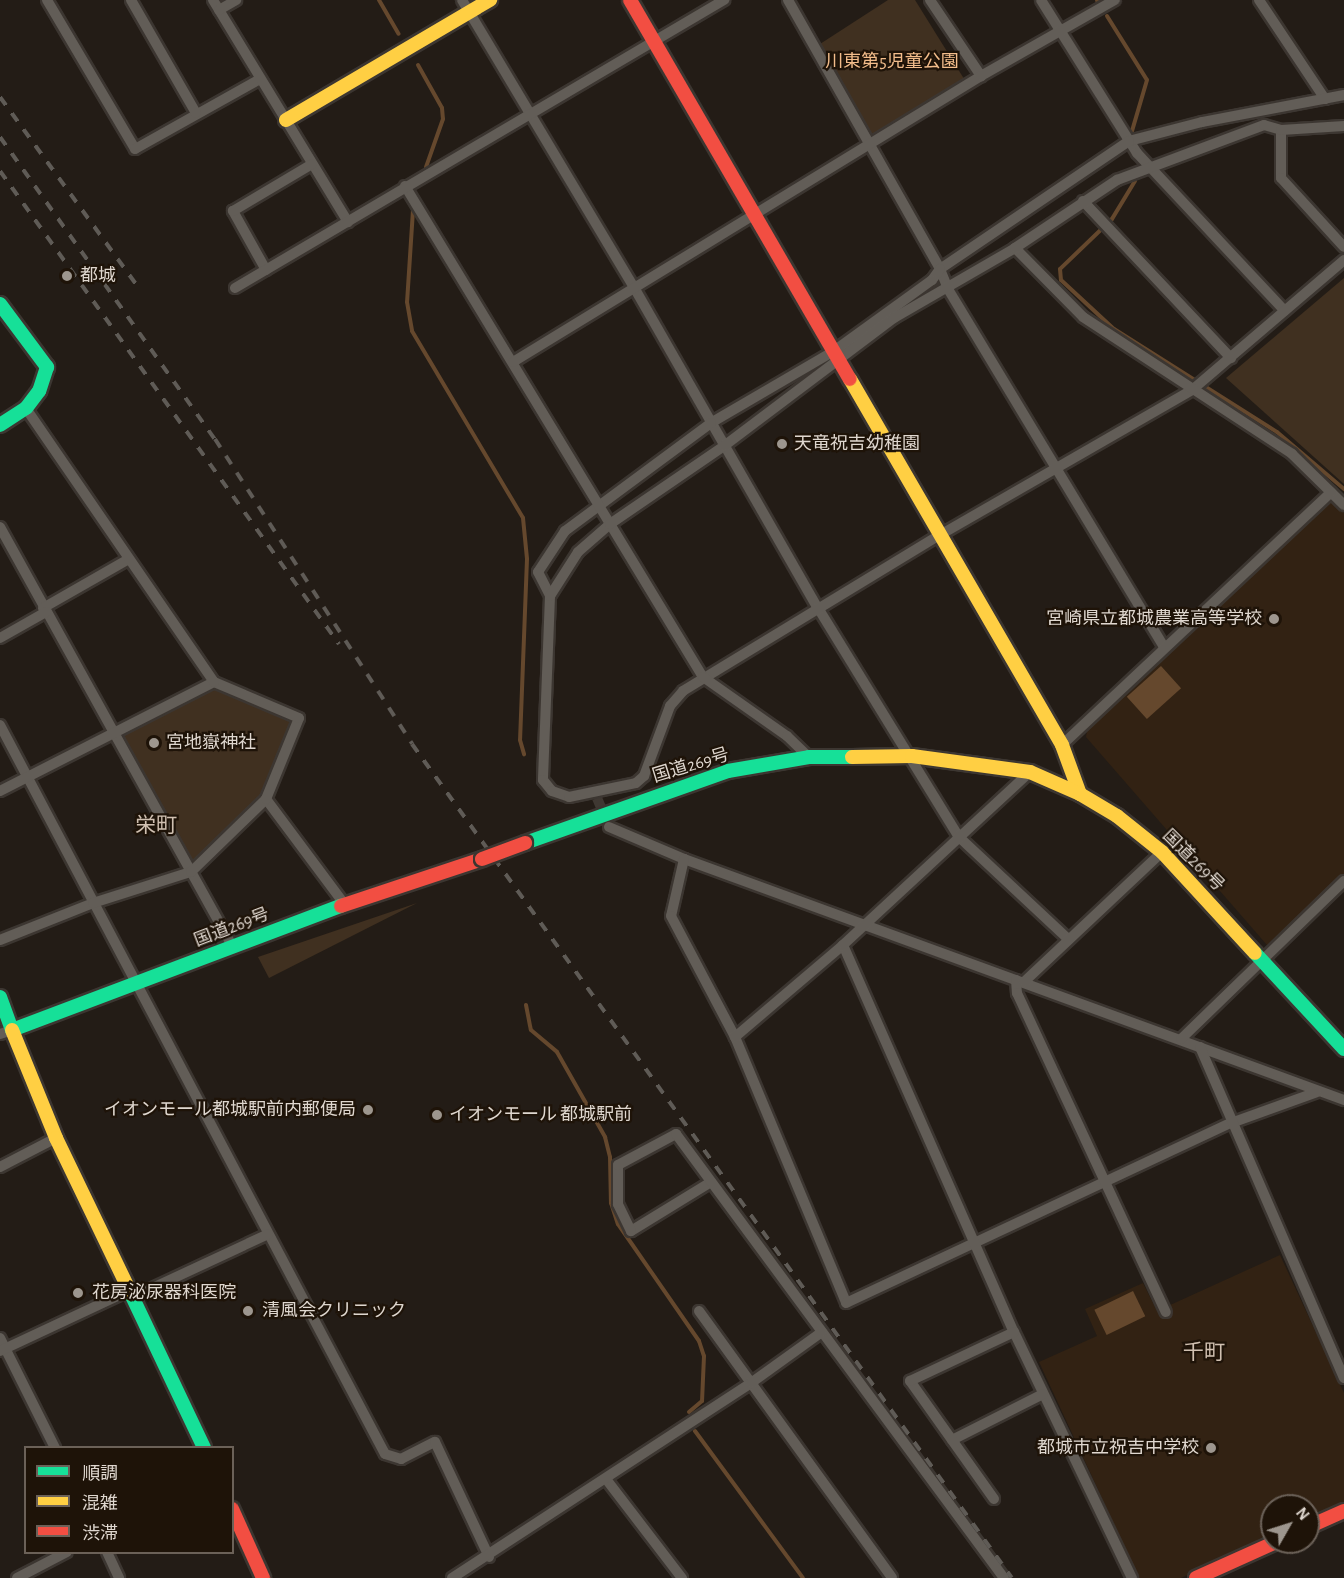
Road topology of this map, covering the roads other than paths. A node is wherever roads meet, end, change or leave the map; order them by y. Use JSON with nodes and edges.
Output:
{"nodes":[{"id":1,"x":47,"y":0,"type":"edge"},
{"id":2,"x":131,"y":0,"type":"edge"},
{"id":3,"x":236,"y":0,"type":"edge"},
{"id":4,"x":462,"y":0,"type":"edge"},
{"id":5,"x":490,"y":0,"type":"edge"},
{"id":6,"x":630,"y":0,"type":"edge"},
{"id":7,"x":724,"y":0,"type":"edge"},
{"id":8,"x":788,"y":0,"type":"edge"},
{"id":9,"x":930,"y":0,"type":"edge"},
{"id":10,"x":1041,"y":0,"type":"edge"},
{"id":11,"x":1115,"y":0,"type":"edge"},
{"id":12,"x":1259,"y":0,"type":"edge"},
{"id":13,"x":216,"y":5,"type":"edge"},
{"id":14,"x":469,"y":13,"type":"junction"},
{"id":15,"x":1061,"y":33,"type":"junction"},
{"id":16,"x":653,"y":43,"type":"junction"},
{"id":17,"x":981,"y":76,"type":"junction"},
{"id":18,"x":260,"y":79,"type":"junction"},
{"id":19,"x":1344,"y":95,"type":"edge"},
{"id":20,"x":1325,"y":99,"type":"junction"},
{"id":21,"x":196,"y":113,"type":"junction"},
{"id":22,"x":528,"y":113,"type":"junction"},
{"id":23,"x":286,"y":120,"type":"junction"},
{"id":24,"x":1281,"y":130,"type":"junction"},
{"id":25,"x":1342,"y":130,"type":"edge"},
{"id":26,"x":1130,"y":141,"type":"junction"},
{"id":27,"x":870,"y":146,"type":"junction"},
{"id":28,"x":312,"y":164,"type":"junction"},
{"id":29,"x":1148,"y":166,"type":"junction"},
{"id":30,"x":405,"y":186,"type":"junction"},
{"id":31,"x":1083,"y":201,"type":"junction"},
{"id":32,"x":757,"y":215,"type":"junction"},
{"id":33,"x":348,"y":222,"type":"junction"},
{"id":34,"x":1344,"y":247,"type":"edge"},
{"id":35,"x":1015,"y":248,"type":"junction"},
{"id":36,"x":1344,"y":260,"type":"edge"},
{"id":37,"x":940,"y":269,"type":"junction"},
{"id":38,"x":266,"y":270,"type":"junction"},
{"id":39,"x":235,"y":288,"type":"dead end"},
{"id":40,"x":635,"y":289,"type":"junction"},
{"id":41,"x":948,"y":289,"type":"junction"},
{"id":42,"x":0,"y":303,"type":"edge"},
{"id":43,"x":1285,"y":311,"type":"junction"},
{"id":44,"x":836,"y":355,"type":"junction"},
{"id":45,"x":1230,"y":358,"type":"junction"},
{"id":46,"x":513,"y":362,"type":"junction"},
{"id":47,"x":1192,"y":390,"type":"junction"},
{"id":48,"x":26,"y":408,"type":"junction"},
{"id":49,"x":711,"y":423,"type":"junction"},
{"id":50,"x":1,"y":426,"type":"edge"},
{"id":51,"x":724,"y":446,"type":"junction"},
{"id":52,"x":1057,"y":467,"type":"junction"},
{"id":53,"x":1332,"y":492,"type":"junction"},
{"id":54,"x":598,"y":504,"type":"junction"},
{"id":55,"x":1344,"y":505,"type":"edge"},
{"id":56,"x":610,"y":524,"type":"junction"},
{"id":57,"x":0,"y":527,"type":"edge"},
{"id":58,"x":940,"y":535,"type":"junction"},
{"id":59,"x":127,"y":560,"type":"junction"},
{"id":60,"x":550,"y":596,"type":"junction"},
{"id":61,"x":818,"y":608,"type":"junction"},
{"id":62,"x":44,"y":610,"type":"junction"},
{"id":63,"x":0,"y":638,"type":"edge"},
{"id":64,"x":1164,"y":647,"type":"junction"},
{"id":65,"x":704,"y":677,"type":"junction"},
{"id":66,"x":214,"y":682,"type":"junction"},
{"id":67,"x":0,"y":725,"type":"edge"},
{"id":68,"x":114,"y":733,"type":"junction"},
{"id":69,"x":1062,"y":745,"type":"junction"},
{"id":70,"x":912,"y":756,"type":"junction"},
{"id":71,"x":809,"y":757,"type":"junction"},
{"id":72,"x":1030,"y":772,"type":"junction"},
{"id":73,"x":27,"y":777,"type":"junction"},
{"id":74,"x":0,"y":791,"type":"edge"},
{"id":75,"x":1080,"y":794,"type":"junction"},
{"id":76,"x":266,"y":798,"type":"junction"},
{"id":77,"x":609,"y":827,"type":"tunnel mouth"},
{"id":78,"x":959,"y":837,"type":"junction"},
{"id":79,"x":1162,"y":852,"type":"junction"},
{"id":80,"x":684,"y":859,"type":"junction"},
{"id":81,"x":192,"y":872,"type":"junction"},
{"id":82,"x":1344,"y":881,"type":"edge"},
{"id":83,"x":93,"y":903,"type":"junction"},
{"id":84,"x":345,"y":905,"type":"junction"},
{"id":85,"x":864,"y":925,"type":"junction"},
{"id":86,"x":1068,"y":939,"type":"junction"},
{"id":87,"x":0,"y":940,"type":"edge"},
{"id":88,"x":843,"y":945,"type":"junction"},
{"id":89,"x":233,"y":947,"type":"junction"},
{"id":90,"x":1262,"y":959,"type":"junction"},
{"id":91,"x":1020,"y":981,"type":"junction"},
{"id":92,"x":137,"y":983,"type":"junction"},
{"id":93,"x":0,"y":997,"type":"edge"},
{"id":94,"x":4,"y":1032,"type":"edge"},
{"id":95,"x":735,"y":1037,"type":"junction"},
{"id":96,"x":1181,"y":1039,"type":"junction"},
{"id":97,"x":1200,"y":1047,"type":"junction"},
{"id":98,"x":1344,"y":1049,"type":"edge"},
{"id":99,"x":1317,"y":1092,"type":"junction"},
{"id":100,"x":1344,"y":1100,"type":"edge"},
{"id":101,"x":1231,"y":1123,"type":"junction"},
{"id":102,"x":56,"y":1138,"type":"junction"},
{"id":103,"x":0,"y":1167,"type":"edge"},
{"id":104,"x":711,"y":1182,"type":"junction"},
{"id":105,"x":1106,"y":1183,"type":"junction"},
{"id":106,"x":268,"y":1234,"type":"junction"},
{"id":107,"x":975,"y":1245,"type":"junction"},
{"id":108,"x":129,"y":1295,"type":"junction"},
{"id":109,"x":699,"y":1311,"type":"dead end"},
{"id":110,"x":1166,"y":1312,"type":"dead end"},
{"id":111,"x":822,"y":1332,"type":"junction"},
{"id":112,"x":1014,"y":1332,"type":"junction"},
{"id":113,"x":2,"y":1346,"type":"edge"},
{"id":114,"x":1344,"y":1378,"type":"edge"},
{"id":115,"x":751,"y":1383,"type":"junction"},
{"id":116,"x":1043,"y":1394,"type":"junction"},
{"id":117,"x":952,"y":1440,"type":"junction"},
{"id":118,"x":54,"y":1446,"type":"edge"},
{"id":119,"x":203,"y":1446,"type":"edge"},
{"id":120,"x":606,"y":1479,"type":"junction"},
{"id":121,"x":994,"y":1499,"type":"dead end"},
{"id":122,"x":1344,"y":1511,"type":"edge"},
{"id":123,"x":234,"y":1513,"type":"edge"},
{"id":124,"x":1320,"y":1522,"type":"edge"},
{"id":125,"x":1260,"y":1549,"type":"edge"},
{"id":126,"x":63,"y":1554,"type":"edge"},
{"id":127,"x":108,"y":1554,"type":"edge"},
{"id":128,"x":489,"y":1557,"type":"junction"},
{"id":129,"x":468,"y":1569,"type":"junction"},
{"id":130,"x":891,"y":1577,"type":"edge"},
{"id":131,"x":17,"y":1578,"type":"edge"},
{"id":132,"x":119,"y":1578,"type":"edge"},
{"id":133,"x":263,"y":1578,"type":"edge"},
{"id":134,"x":452,"y":1578,"type":"edge"},
{"id":135,"x":476,"y":1578,"type":"edge"},
{"id":136,"x":682,"y":1578,"type":"edge"},
{"id":137,"x":1004,"y":1578,"type":"edge"},
{"id":138,"x":1132,"y":1578,"type":"edge"},
{"id":139,"x":1196,"y":1578,"type":"edge"}],
"edges":[{"from":1,"to":21,"type":"street"},
{"from":2,"to":21,"type":"street"},
{"from":3,"to":13,"type":"street"},
{"from":4,"to":14,"type":"street"},
{"from":5,"to":14,"type":"main road"},
{"from":6,"to":16,"type":"main road"},
{"from":7,"to":16,"type":"street"},
{"from":8,"to":27,"type":"street"},
{"from":9,"to":17,"type":"street"},
{"from":10,"to":15,"type":"street"},
{"from":11,"to":15,"type":"street"},
{"from":12,"to":20,"type":"street"},
{"from":13,"to":18,"type":"street"},
{"from":14,"to":22,"type":"street"},
{"from":14,"to":23,"type":"main road"},
{"from":15,"to":17,"type":"street"},
{"from":15,"to":26,"type":"street"},
{"from":16,"to":22,"type":"street"},
{"from":16,"to":32,"type":"main road"},
{"from":17,"to":27,"type":"street"},
{"from":18,"to":21,"type":"street"},
{"from":18,"to":23,"type":"street"},
{"from":19,"to":20,"type":"street"},
{"from":20,"to":26,"type":"street"},
{"from":22,"to":30,"type":"street"},
{"from":22,"to":40,"type":"street"},
{"from":23,"to":28,"type":"street"},
{"from":24,"to":25,"type":"street"},
{"from":24,"to":29,"type":"street"},
{"from":24,"to":34,"type":"street"},
{"from":26,"to":29,"type":"street"},
{"from":26,"to":37,"type":"street"},
{"from":27,"to":32,"type":"street"},
{"from":27,"to":37,"type":"street"},
{"from":28,"to":33,"type":"street"},
{"from":28,"to":38,"type":"street"},
{"from":29,"to":31,"type":"street"},
{"from":29,"to":43,"type":"street"},
{"from":30,"to":33,"type":"street"},
{"from":30,"to":46,"type":"street"},
{"from":31,"to":35,"type":"street"},
{"from":31,"to":45,"type":"street"},
{"from":32,"to":40,"type":"street"},
{"from":32,"to":44,"type":"main road"},
{"from":33,"to":38,"type":"street"},
{"from":35,"to":41,"type":"street"},
{"from":35,"to":47,"type":"street"},
{"from":36,"to":43,"type":"street"},
{"from":37,"to":41,"type":"street"},
{"from":37,"to":44,"type":"street"},
{"from":38,"to":39,"type":"street"},
{"from":40,"to":46,"type":"street"},
{"from":40,"to":49,"type":"street"},
{"from":41,"to":44,"type":"street"},
{"from":41,"to":52,"type":"street"},
{"from":42,"to":48,"type":"main road"},
{"from":43,"to":45,"type":"street"},
{"from":44,"to":49,"type":"street"},
{"from":44,"to":51,"type":"street"},
{"from":44,"to":58,"type":"main road"},
{"from":45,"to":47,"type":"street"},
{"from":46,"to":54,"type":"street"},
{"from":47,"to":52,"type":"street"},
{"from":47,"to":53,"type":"street"},
{"from":48,"to":50,"type":"main road"},
{"from":48,"to":59,"type":"street"},
{"from":49,"to":51,"type":"street"},
{"from":49,"to":54,"type":"street"},
{"from":51,"to":56,"type":"street"},
{"from":51,"to":61,"type":"street"},
{"from":52,"to":58,"type":"street"},
{"from":52,"to":64,"type":"street"},
{"from":53,"to":55,"type":"street"},
{"from":53,"to":64,"type":"street"},
{"from":54,"to":56,"type":"street"},
{"from":54,"to":60,"type":"street"},
{"from":56,"to":60,"type":"street"},
{"from":56,"to":65,"type":"street"},
{"from":57,"to":62,"type":"street"},
{"from":58,"to":61,"type":"street"},
{"from":58,"to":69,"type":"main road"},
{"from":59,"to":62,"type":"street"},
{"from":59,"to":66,"type":"street"},
{"from":60,"to":65,"type":"street"},
{"from":61,"to":65,"type":"street"},
{"from":61,"to":70,"type":"street"},
{"from":62,"to":63,"type":"street"},
{"from":62,"to":68,"type":"street"},
{"from":64,"to":69,"type":"street"},
{"from":65,"to":71,"type":"street"},
{"from":66,"to":68,"type":"street"},
{"from":66,"to":76,"type":"street"},
{"from":67,"to":73,"type":"street"},
{"from":68,"to":73,"type":"street"},
{"from":68,"to":81,"type":"street"},
{"from":69,"to":75,"type":"main road"},
{"from":70,"to":71,"type":"main road","name":"国道269号"},
{"from":70,"to":72,"type":"main road","name":"国道269号"},
{"from":70,"to":78,"type":"street"},
{"from":71,"to":84,"type":"main road","name":"国道269号","bridge":true},
{"from":72,"to":75,"type":"main road","name":"国道269号"},
{"from":72,"to":78,"type":"street"},
{"from":73,"to":74,"type":"street"},
{"from":73,"to":83,"type":"street"},
{"from":75,"to":79,"type":"main road","name":"国道269号"},
{"from":76,"to":81,"type":"street"},
{"from":76,"to":84,"type":"street"},
{"from":77,"to":80,"type":"street"},
{"from":78,"to":85,"type":"street"},
{"from":78,"to":86,"type":"street"},
{"from":79,"to":86,"type":"street"},
{"from":79,"to":90,"type":"main road","name":"国道269号"},
{"from":80,"to":85,"type":"street"},
{"from":80,"to":95,"type":"street"},
{"from":81,"to":83,"type":"street"},
{"from":81,"to":89,"type":"street"},
{"from":82,"to":90,"type":"street"},
{"from":83,"to":87,"type":"street"},
{"from":83,"to":92,"type":"street"},
{"from":84,"to":89,"type":"main road","name":"国道269号"},
{"from":85,"to":88,"type":"street"},
{"from":85,"to":91,"type":"street"},
{"from":86,"to":91,"type":"street"},
{"from":88,"to":95,"type":"street"},
{"from":88,"to":107,"type":"street"},
{"from":89,"to":92,"type":"main road","name":"国道269号"},
{"from":90,"to":96,"type":"street"},
{"from":90,"to":98,"type":"main road","name":"国道269号"},
{"from":91,"to":96,"type":"street"},
{"from":91,"to":105,"type":"street"},
{"from":92,"to":94,"type":"main road","name":"国道269号"},
{"from":92,"to":106,"type":"street"},
{"from":93,"to":94,"type":"main road"},
{"from":94,"to":102,"type":"main road"},
{"from":95,"to":107,"type":"street"},
{"from":96,"to":97,"type":"street"},
{"from":97,"to":99,"type":"street"},
{"from":97,"to":101,"type":"street"},
{"from":99,"to":100,"type":"street"},
{"from":99,"to":101,"type":"street"},
{"from":101,"to":105,"type":"street"},
{"from":101,"to":114,"type":"street"},
{"from":102,"to":103,"type":"street"},
{"from":102,"to":108,"type":"main road"},
{"from":104,"to":104,"type":"street"},
{"from":104,"to":111,"type":"street"},
{"from":105,"to":107,"type":"street"},
{"from":105,"to":110,"type":"street"},
{"from":106,"to":108,"type":"street"},
{"from":106,"to":128,"type":"street"},
{"from":107,"to":112,"type":"street"},
{"from":108,"to":113,"type":"street"},
{"from":108,"to":119,"type":"main road"},
{"from":109,"to":115,"type":"street"},
{"from":111,"to":115,"type":"street"},
{"from":111,"to":137,"type":"street"},
{"from":112,"to":116,"type":"street"},
{"from":112,"to":117,"type":"street"},
{"from":113,"to":118,"type":"street"},
{"from":115,"to":120,"type":"street"},
{"from":115,"to":130,"type":"street"},
{"from":116,"to":117,"type":"street"},
{"from":116,"to":138,"type":"street"},
{"from":117,"to":121,"type":"street"},
{"from":120,"to":128,"type":"street"},
{"from":120,"to":136,"type":"street"},
{"from":122,"to":124,"type":"main road"},
{"from":123,"to":133,"type":"main road"},
{"from":125,"to":139,"type":"main road"},
{"from":126,"to":131,"type":"street"},
{"from":127,"to":132,"type":"street"},
{"from":128,"to":129,"type":"street"},
{"from":129,"to":134,"type":"street"},
{"from":129,"to":135,"type":"street"}]}
